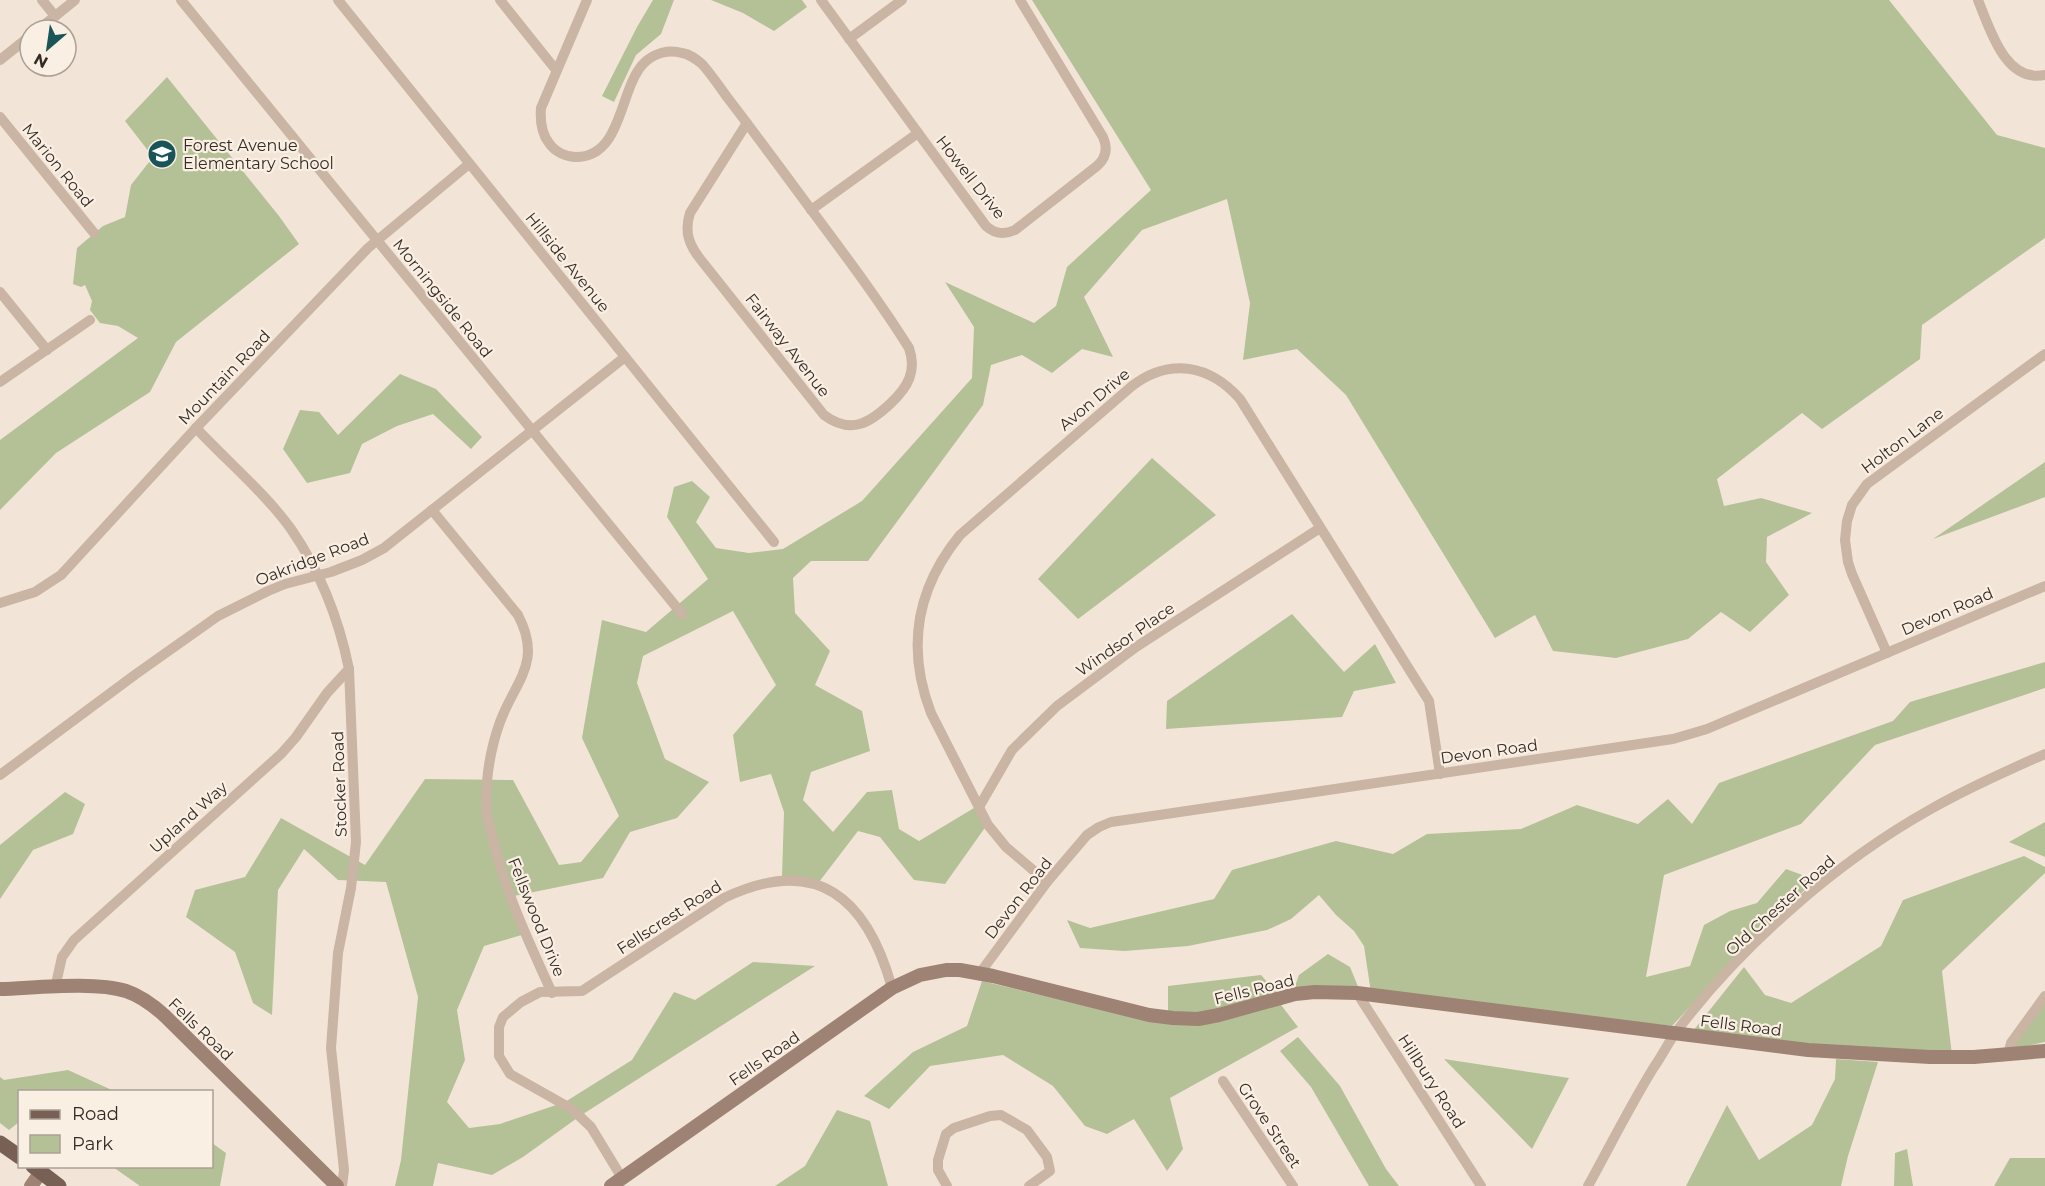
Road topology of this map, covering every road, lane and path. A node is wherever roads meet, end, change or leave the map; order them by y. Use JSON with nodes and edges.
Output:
{"nodes":[{"id":1,"x":42,"y":0,"type":"edge"},
{"id":2,"x":75,"y":0,"type":"edge"},
{"id":3,"x":181,"y":0,"type":"edge"},
{"id":4,"x":339,"y":0,"type":"edge"},
{"id":5,"x":500,"y":0,"type":"edge"},
{"id":6,"x":587,"y":0,"type":"edge"},
{"id":7,"x":821,"y":0,"type":"edge"},
{"id":8,"x":902,"y":0,"type":"edge"},
{"id":9,"x":1020,"y":0,"type":"edge"},
{"id":10,"x":1978,"y":0,"type":"edge"},
{"id":11,"x":55,"y":16,"type":"junction"},
{"id":12,"x":53,"y":18,"type":"edge"},
{"id":13,"x":849,"y":39,"type":"junction"},
{"id":14,"x":18,"y":46,"type":"edge"},
{"id":15,"x":0,"y":60,"type":"edge"},
{"id":16,"x":556,"y":70,"type":"junction"},
{"id":17,"x":2045,"y":75,"type":"edge"},
{"id":18,"x":0,"y":117,"type":"edge"},
{"id":19,"x":747,"y":123,"type":"junction"},
{"id":20,"x":918,"y":133,"type":"junction"},
{"id":21,"x":469,"y":164,"type":"junction"},
{"id":22,"x":811,"y":210,"type":"junction"},
{"id":23,"x":94,"y":233,"type":"dead end"},
{"id":24,"x":377,"y":241,"type":"junction"},
{"id":25,"x":0,"y":292,"type":"edge"},
{"id":26,"x":90,"y":320,"type":"dead end"},
{"id":27,"x":47,"y":350,"type":"junction"},
{"id":28,"x":2045,"y":354,"type":"edge"},
{"id":29,"x":625,"y":357,"type":"junction"},
{"id":30,"x":0,"y":382,"type":"edge"},
{"id":31,"x":196,"y":428,"type":"junction"},
{"id":32,"x":532,"y":430,"type":"junction"},
{"id":33,"x":432,"y":510,"type":"junction"},
{"id":34,"x":1320,"y":528,"type":"junction"},
{"id":35,"x":774,"y":542,"type":"dead end"},
{"id":36,"x":317,"y":575,"type":"junction"},
{"id":37,"x":2045,"y":586,"type":"edge"},
{"id":38,"x":0,"y":603,"type":"edge"},
{"id":39,"x":681,"y":614,"type":"dead end"},
{"id":40,"x":1887,"y":653,"type":"junction"},
{"id":41,"x":349,"y":669,"type":"junction"},
{"id":42,"x":2045,"y":754,"type":"edge"},
{"id":43,"x":1440,"y":774,"type":"junction"},
{"id":44,"x":0,"y":775,"type":"edge"},
{"id":45,"x":979,"y":807,"type":"junction"},
{"id":46,"x":1047,"y":882,"type":"junction"},
{"id":47,"x":980,"y":973,"type":"junction"},
{"id":48,"x":55,"y":988,"type":"junction"},
{"id":49,"x":892,"y":988,"type":"junction"},
{"id":50,"x":0,"y":989,"type":"edge"},
{"id":51,"x":552,"y":993,"type":"junction"},
{"id":52,"x":1358,"y":993,"type":"junction"},
{"id":53,"x":2045,"y":996,"type":"edge"},
{"id":54,"x":1676,"y":1033,"type":"junction"},
{"id":55,"x":2045,"y":1051,"type":"edge"},
{"id":56,"x":2008,"y":1054,"type":"junction"},
{"id":57,"x":1223,"y":1081,"type":"dead end"},
{"id":58,"x":0,"y":1143,"type":"edge"},
{"id":59,"x":18,"y":1156,"type":"edge"},
{"id":60,"x":37,"y":1169,"type":"edge"},
{"id":61,"x":616,"y":1182,"type":"edge"},
{"id":62,"x":31,"y":1186,"type":"edge"},
{"id":63,"x":59,"y":1186,"type":"edge"},
{"id":64,"x":337,"y":1186,"type":"edge"},
{"id":65,"x":342,"y":1186,"type":"edge"},
{"id":66,"x":947,"y":1186,"type":"edge"},
{"id":67,"x":1029,"y":1186,"type":"edge"},
{"id":68,"x":1293,"y":1186,"type":"edge"},
{"id":69,"x":1481,"y":1186,"type":"edge"},
{"id":70,"x":1588,"y":1186,"type":"edge"}],
"edges":[{"from":1,"to":11,"type":"street"},
{"from":2,"to":11,"type":"street"},
{"from":3,"to":24,"type":"street","name":"Morningside Road"},
{"from":4,"to":21,"type":"street","name":"Hillside Avenue"},
{"from":5,"to":16,"type":"street"},
{"from":6,"to":16,"type":"street","name":"Fairway Avenue"},
{"from":7,"to":13,"type":"street","name":"Howell Drive"},
{"from":8,"to":13,"type":"street"},
{"from":9,"to":20,"type":"street","name":"Howell Drive"},
{"from":10,"to":17,"type":"street"},
{"from":11,"to":12,"type":"street"},
{"from":13,"to":20,"type":"street","name":"Howell Drive"},
{"from":14,"to":15,"type":"street"},
{"from":16,"to":19,"type":"street","name":"Fairway Avenue"},
{"from":18,"to":23,"type":"street","name":"Marion Road"},
{"from":19,"to":22,"type":"street","name":"Fairway Avenue"},
{"from":19,"to":22,"type":"street","name":"Fairway Avenue"},
{"from":20,"to":22,"type":"street"},
{"from":21,"to":24,"type":"street","name":"Mountain Road"},
{"from":21,"to":29,"type":"street","name":"Hillside Avenue"},
{"from":24,"to":31,"type":"street","name":"Mountain Road"},
{"from":24,"to":32,"type":"street","name":"Morningside Road"},
{"from":25,"to":27,"type":"street"},
{"from":26,"to":27,"type":"street"},
{"from":27,"to":30,"type":"street"},
{"from":28,"to":40,"type":"street","name":"Holton Lane"},
{"from":29,"to":32,"type":"street","name":"Oakridge Road"},
{"from":29,"to":35,"type":"street","name":"Hillside Avenue"},
{"from":31,"to":36,"type":"street","name":"Stocker Road"},
{"from":31,"to":38,"type":"street","name":"Mountain Road"},
{"from":32,"to":33,"type":"street","name":"Oakridge Road"},
{"from":32,"to":39,"type":"street","name":"Morningside Road"},
{"from":33,"to":36,"type":"street","name":"Oakridge Road"},
{"from":33,"to":51,"type":"street","name":"Fellswood Drive"},
{"from":34,"to":43,"type":"street","name":"Avon Drive"},
{"from":34,"to":45,"type":"street","name":"Windsor Place"},
{"from":34,"to":45,"type":"street","name":"Avon Drive"},
{"from":36,"to":41,"type":"street","name":"Stocker Road"},
{"from":36,"to":44,"type":"street","name":"Oakridge Road"},
{"from":37,"to":40,"type":"street","name":"Devon Road"},
{"from":40,"to":43,"type":"street","name":"Devon Road"},
{"from":41,"to":48,"type":"street","name":"Upland Way"},
{"from":41,"to":65,"type":"street","name":"Stocker Road"},
{"from":42,"to":54,"type":"street","name":"Old Chester Road"},
{"from":43,"to":46,"type":"street","name":"Devon Road"},
{"from":45,"to":46,"type":"street","name":"Avon Drive"},
{"from":46,"to":47,"type":"street","name":"Devon Road"},
{"from":47,"to":49,"type":"street","name":"Fells Road"},
{"from":47,"to":52,"type":"street","name":"Fells Road"},
{"from":48,"to":50,"type":"street","name":"Fells Road"},
{"from":48,"to":64,"type":"street","name":"Fells Road"},
{"from":49,"to":51,"type":"street","name":"Fellscrest Road"},
{"from":49,"to":61,"type":"street","name":"Fells Road"},
{"from":51,"to":61,"type":"street","name":"Fellswood Drive"},
{"from":52,"to":54,"type":"street","name":"Fells Road"},
{"from":52,"to":69,"type":"street","name":"Hillbury Road"},
{"from":53,"to":56,"type":"street"},
{"from":54,"to":56,"type":"street","name":"Fells Road"},
{"from":54,"to":70,"type":"street","name":"Old Chester Road"},
{"from":55,"to":56,"type":"street","name":"Fells Road"},
{"from":57,"to":68,"type":"street","name":"Grove Street"},
{"from":58,"to":59,"type":"main road"},
{"from":60,"to":62,"type":"street"},
{"from":60,"to":63,"type":"main road"},
{"from":66,"to":67,"type":"street"}]}
